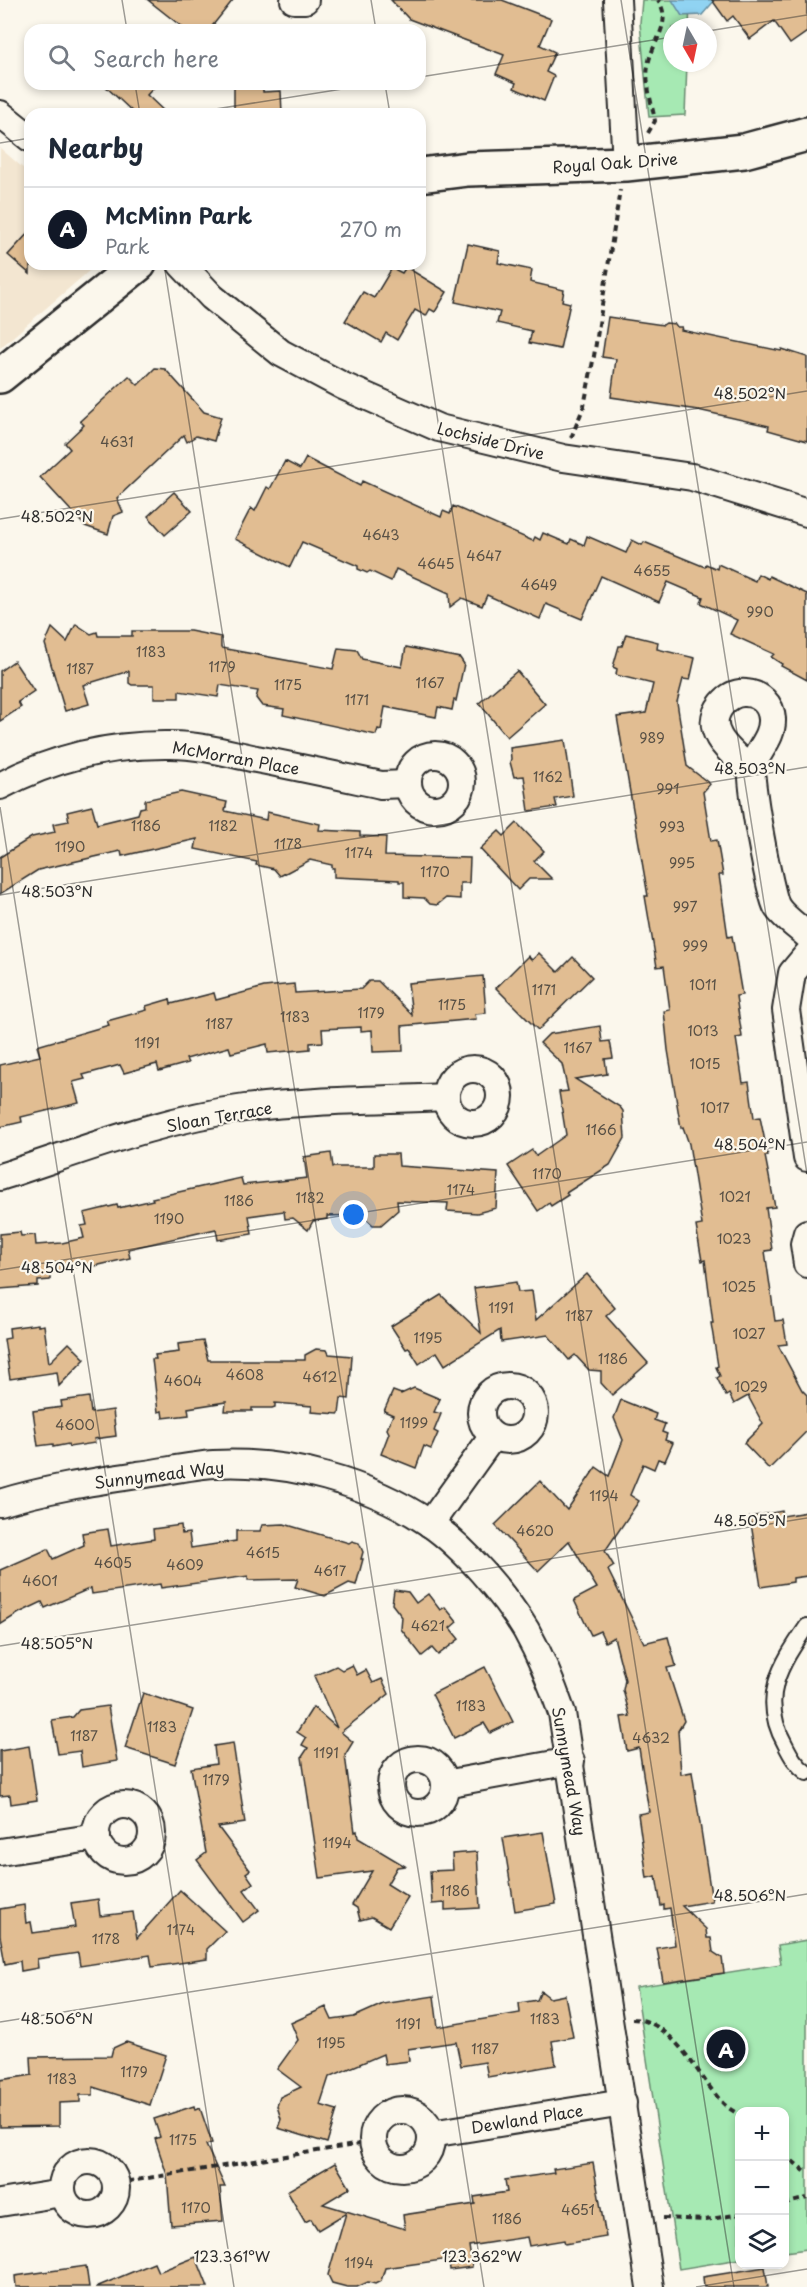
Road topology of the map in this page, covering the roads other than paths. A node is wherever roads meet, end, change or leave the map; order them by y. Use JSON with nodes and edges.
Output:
{"nodes":[{"id":1,"x":294,"y":0,"type":"edge"},
{"id":2,"x":305,"y":0,"type":"edge"},
{"id":3,"x":617,"y":0,"type":"edge"},
{"id":4,"x":0,"y":114,"type":"edge"},
{"id":5,"x":24,"y":133,"type":"edge"},
{"id":6,"x":807,"y":134,"type":"edge"},
{"id":7,"x":626,"y":164,"type":"junction"},
{"id":8,"x":426,"y":175,"type":"edge"},
{"id":9,"x":132,"y":270,"type":"edge"},
{"id":10,"x":187,"y":270,"type":"edge"},
{"id":11,"x":0,"y":376,"type":"edge"},
{"id":12,"x":807,"y":513,"type":"edge"},
{"id":13,"x":751,"y":770,"type":"dead end"},
{"id":14,"x":407,"y":784,"type":"dead end"},
{"id":15,"x":0,"y":786,"type":"edge"},
{"id":16,"x":807,"y":935,"type":"edge"},
{"id":17,"x":807,"y":955,"type":"edge"},
{"id":18,"x":445,"y":1097,"type":"dead end"},
{"id":19,"x":807,"y":1158,"type":"edge"},
{"id":20,"x":0,"y":1177,"type":"edge"},
{"id":21,"x":807,"y":1233,"type":"edge"},
{"id":22,"x":807,"y":1264,"type":"edge"},
{"id":23,"x":493,"y":1436,"type":"dead end"},
{"id":24,"x":0,"y":1503,"type":"edge"},
{"id":25,"x":430,"y":1524,"type":"junction"},
{"id":26,"x":807,"y":1626,"type":"edge"},
{"id":27,"x":571,"y":1761,"type":"junction"},
{"id":28,"x":807,"y":1773,"type":"edge"},
{"id":29,"x":445,"y":1784,"type":"dead end"},
{"id":30,"x":97,"y":1837,"type":"dead end"},
{"id":31,"x":0,"y":1852,"type":"edge"},
{"id":32,"x":623,"y":2103,"type":"junction"},
{"id":33,"x":431,"y":2134,"type":"junction"},
{"id":34,"x":62,"y":2193,"type":"junction"},
{"id":35,"x":0,"y":2203,"type":"edge"},
{"id":36,"x":650,"y":2287,"type":"edge"}],
"edges":[{"from":1,"to":2,"type":"street"},
{"from":3,"to":7,"type":"street"},
{"from":4,"to":5,"type":"street"},
{"from":6,"to":7,"type":"main road","name":"Royal Oak Drive"},
{"from":7,"to":8,"type":"main road","name":"Royal Oak Drive"},
{"from":9,"to":11,"type":"main road"},
{"from":10,"to":12,"type":"street","name":"Lochside Drive"},
{"from":13,"to":16,"type":"street"},
{"from":14,"to":15,"type":"street","name":"McMorran Place"},
{"from":17,"to":19,"type":"street"},
{"from":18,"to":20,"type":"street","name":"Sloan Terrace"},
{"from":21,"to":22,"type":"street"},
{"from":23,"to":25,"type":"street"},
{"from":24,"to":25,"type":"street","name":"Sunnymead Way"},
{"from":25,"to":27,"type":"street","name":"Sunnymead Way"},
{"from":26,"to":28,"type":"lane"},
{"from":27,"to":29,"type":"street"},
{"from":27,"to":32,"type":"street","name":"Sunnymead Way"},
{"from":30,"to":31,"type":"street"},
{"from":32,"to":33,"type":"street","name":"Dewland Place"},
{"from":32,"to":36,"type":"street","name":"Sunnymead Way"},
{"from":33,"to":33,"type":"street"},
{"from":34,"to":34,"type":"street"},
{"from":34,"to":35,"type":"street"}]}
